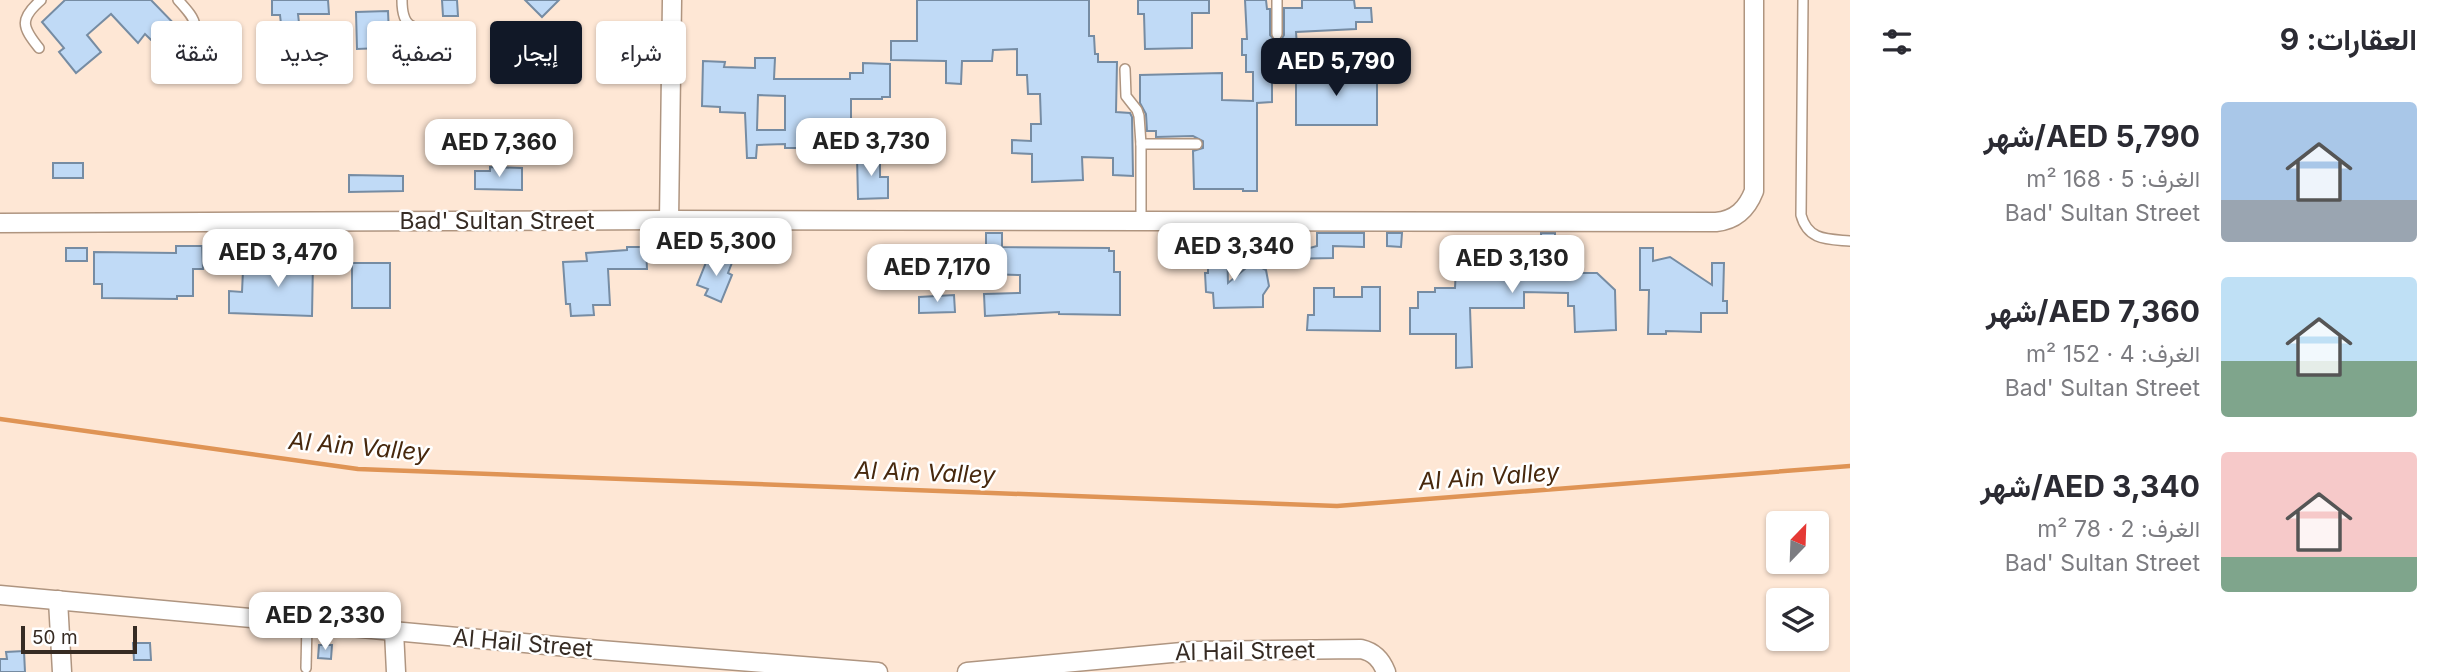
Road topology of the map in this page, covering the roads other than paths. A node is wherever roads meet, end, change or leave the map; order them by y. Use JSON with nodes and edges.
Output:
{"nodes":[{"id":1,"x":41,"y":0,"type":"edge"},
{"id":2,"x":178,"y":0,"type":"edge"},
{"id":3,"x":402,"y":0,"type":"edge"},
{"id":4,"x":671,"y":0,"type":"edge"},
{"id":5,"x":1277,"y":0,"type":"edge"},
{"id":6,"x":1754,"y":0,"type":"edge"},
{"id":7,"x":1803,"y":0,"type":"edge"},
{"id":8,"x":195,"y":21,"type":"edge"},
{"id":9,"x":406,"y":21,"type":"edge"},
{"id":10,"x":1278,"y":34,"type":"dead end"},
{"id":11,"x":39,"y":48,"type":"dead end"},
{"id":12,"x":1125,"y":69,"type":"dead end"},
{"id":13,"x":1141,"y":144,"type":"junction"},
{"id":14,"x":1198,"y":144,"type":"dead end"},
{"id":15,"x":669,"y":220,"type":"junction"},
{"id":16,"x":1141,"y":221,"type":"junction"},
{"id":17,"x":0,"y":223,"type":"edge"},
{"id":18,"x":1850,"y":241,"type":"edge"},
{"id":19,"x":0,"y":595,"type":"edge"},
{"id":20,"x":58,"y":600,"type":"junction"},
{"id":21,"x":307,"y":623,"type":"junction"},
{"id":22,"x":394,"y":631,"type":"junction"},
{"id":23,"x":306,"y":668,"type":"dead end"},
{"id":24,"x":841,"y":671,"type":"edge"},
{"id":25,"x":62,"y":672,"type":"edge"},
{"id":26,"x":396,"y":672,"type":"edge"},
{"id":27,"x":878,"y":672,"type":"edge"},
{"id":28,"x":967,"y":672,"type":"edge"},
{"id":29,"x":1386,"y":672,"type":"edge"}],
"edges":[{"from":1,"to":11,"type":"lane"},
{"from":2,"to":8,"type":"lane"},
{"from":3,"to":9,"type":"lane"},
{"from":4,"to":15,"type":"street"},
{"from":5,"to":10,"type":"lane"},
{"from":6,"to":16,"type":"street","name":"Bad' Sultan Street"},
{"from":7,"to":18,"type":"lane"},
{"from":12,"to":13,"type":"lane"},
{"from":13,"to":14,"type":"lane"},
{"from":13,"to":16,"type":"lane"},
{"from":15,"to":16,"type":"street","name":"Bad' Sultan Street"},
{"from":15,"to":17,"type":"street","name":"Bad' Sultan Street"},
{"from":19,"to":20,"type":"street","name":"Al Hail Street"},
{"from":20,"to":21,"type":"street","name":"Al Hail Street"},
{"from":20,"to":25,"type":"street"},
{"from":21,"to":22,"type":"street","name":"Al Hail Street"},
{"from":21,"to":23,"type":"lane"},
{"from":22,"to":24,"type":"street","name":"Al Hail Street"},
{"from":22,"to":26,"type":"street"},
{"from":24,"to":27,"type":"street","name":"Al Hail Street"},
{"from":28,"to":29,"type":"street","name":"Al Hail Street"}]}
